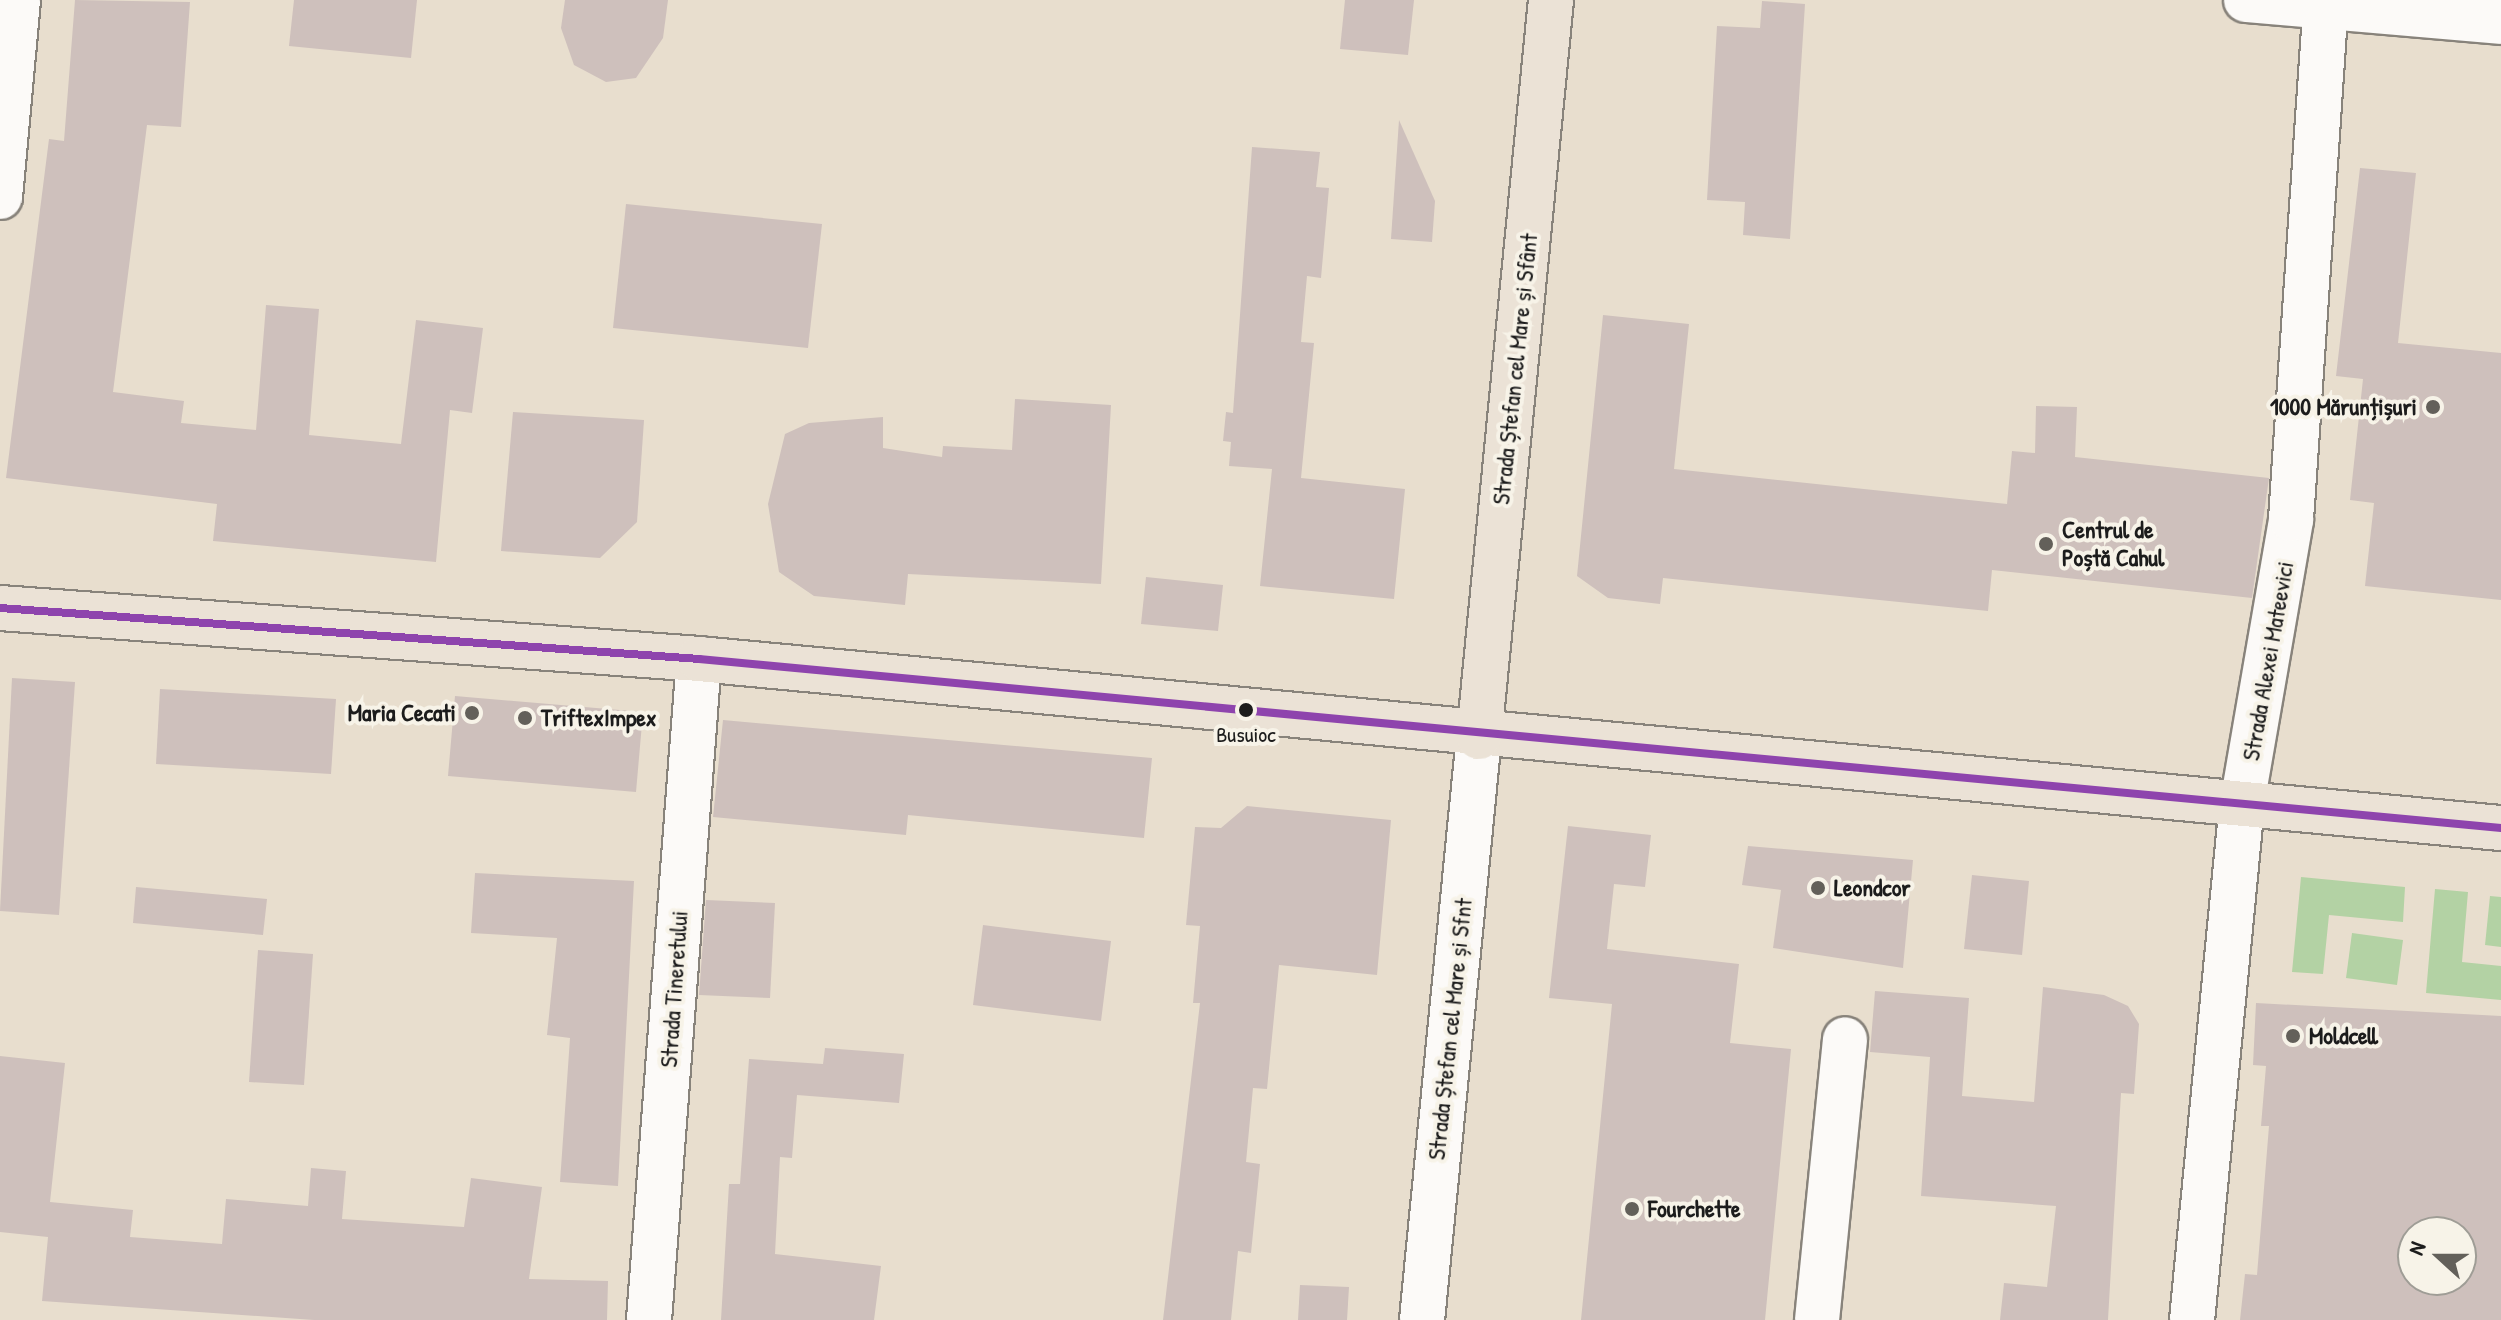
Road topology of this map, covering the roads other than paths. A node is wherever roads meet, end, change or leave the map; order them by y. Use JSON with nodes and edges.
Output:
{"nodes":[{"id":1,"x":18,"y":0,"type":"edge"},
{"id":2,"x":1551,"y":0,"type":"edge"},
{"id":3,"x":2246,"y":0,"type":"edge"},
{"id":4,"x":2326,"y":4,"type":"edge"},
{"id":5,"x":2501,"y":22,"type":"edge"},
{"id":6,"x":0,"y":197,"type":"edge"},
{"id":7,"x":0,"y":608,"type":"edge"},
{"id":8,"x":699,"y":659,"type":"junction"},
{"id":9,"x":1479,"y":737,"type":"junction"},
{"id":10,"x":2242,"y":804,"type":"junction"},
{"id":11,"x":2501,"y":828,"type":"edge"},
{"id":12,"x":1845,"y":1039,"type":"dead end"},
{"id":13,"x":649,"y":1320,"type":"edge"},
{"id":14,"x":1422,"y":1320,"type":"edge"},
{"id":15,"x":1817,"y":1320,"type":"edge"},
{"id":16,"x":2192,"y":1320,"type":"edge"}],
"edges":[{"from":1,"to":6,"type":"street"},
{"from":2,"to":9,"type":"main road","name":"Strada Ștefan cel Mare și Sfânt"},
{"from":3,"to":4,"type":"street"},
{"from":4,"to":5,"type":"street"},
{"from":4,"to":10,"type":"street","name":"Strada Alexei Mateevici"},
{"from":7,"to":8,"type":"main road"},
{"from":8,"to":9,"type":"main road"},
{"from":8,"to":13,"type":"street","name":"Strada Tineretului"},
{"from":9,"to":10,"type":"main road"},
{"from":9,"to":14,"type":"street","name":"Strada Ștefan cel Mare și Sfnt"},
{"from":10,"to":11,"type":"main road"},
{"from":10,"to":16,"type":"street","name":"Strada Alexei Mateevici"},
{"from":12,"to":15,"type":"street"}]}
